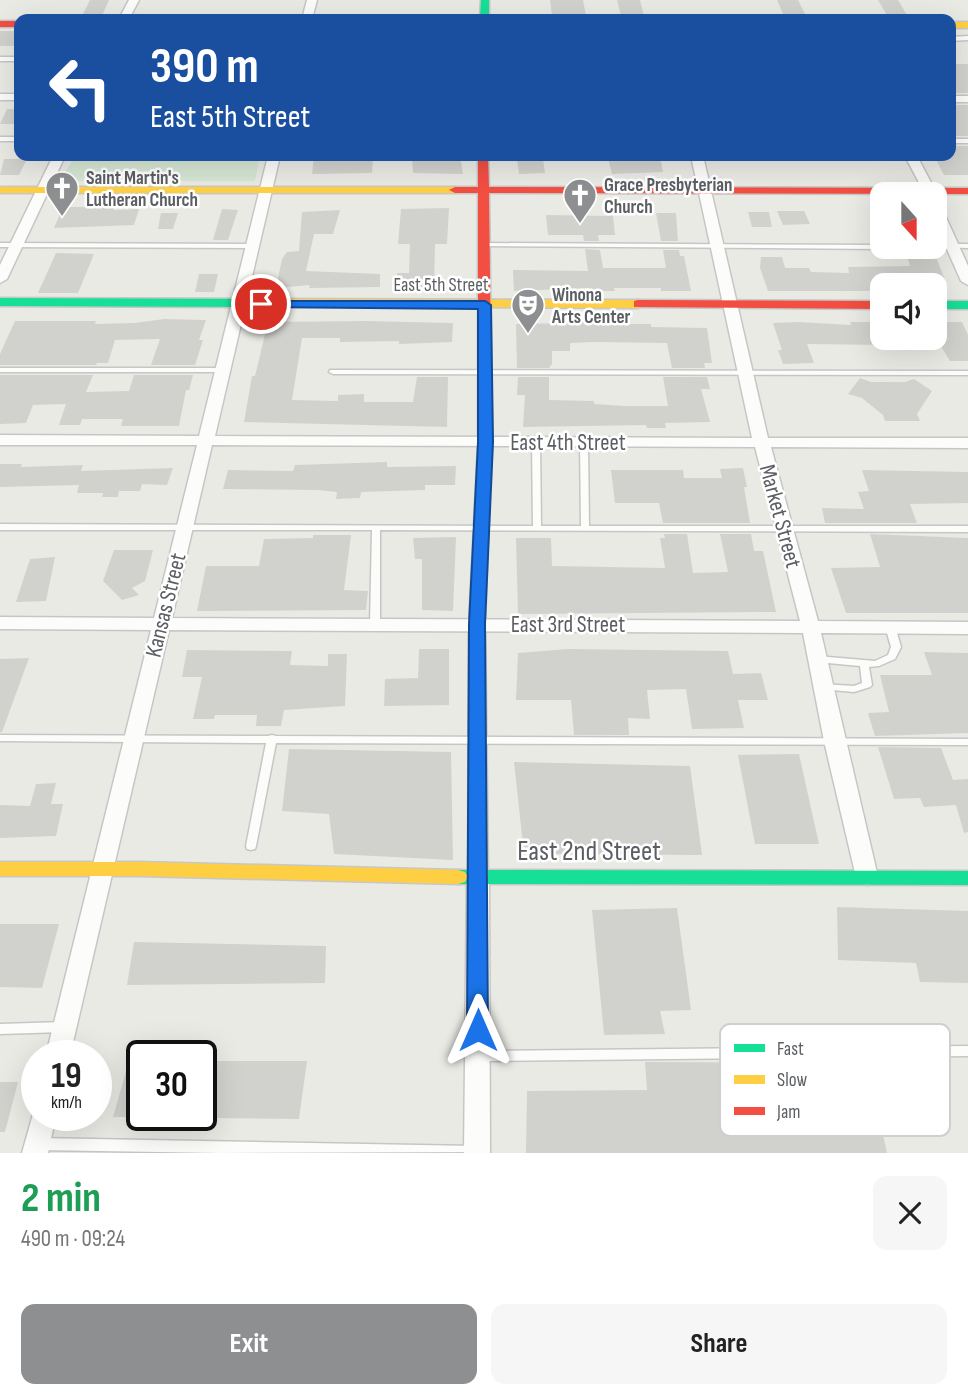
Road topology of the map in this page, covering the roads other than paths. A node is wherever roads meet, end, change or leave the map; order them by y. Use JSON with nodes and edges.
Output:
{"nodes":[{"id":1,"x":57,"y":161,"type":"edge"},
{"id":2,"x":273,"y":161,"type":"edge"},
{"id":3,"x":483,"y":161,"type":"edge"},
{"id":4,"x":698,"y":161,"type":"edge"},
{"id":5,"x":914,"y":161,"type":"edge"},
{"id":6,"x":924,"y":182,"type":"edge"},
{"id":7,"x":0,"y":190,"type":"edge"},
{"id":8,"x":43,"y":190,"type":"junction"},
{"id":9,"x":266,"y":190,"type":"junction"},
{"id":10,"x":482,"y":190,"type":"junction"},
{"id":11,"x":705,"y":191,"type":"junction"},
{"id":12,"x":968,"y":191,"type":"edge"},
{"id":13,"x":947,"y":194,"type":"edge"},
{"id":14,"x":870,"y":195,"type":"edge"},
{"id":15,"x":947,"y":234,"type":"edge"},
{"id":16,"x":0,"y":245,"type":"edge"},
{"id":17,"x":16,"y":245,"type":"junction"},
{"id":18,"x":484,"y":245,"type":"junction"},
{"id":19,"x":252,"y":246,"type":"junction"},
{"id":20,"x":947,"y":246,"type":"edge"},
{"id":21,"x":952,"y":246,"type":"junction"},
{"id":22,"x":968,"y":246,"type":"edge"},
{"id":23,"x":718,"y":247,"type":"junction"},
{"id":24,"x":870,"y":247,"type":"edge"},
{"id":25,"x":0,"y":279,"type":"edge"},
{"id":26,"x":968,"y":281,"type":"edge"},
{"id":27,"x":0,"y":302,"type":"edge"},
{"id":28,"x":947,"y":304,"type":"edge"},
{"id":29,"x":968,"y":304,"type":"edge"},
{"id":30,"x":237,"y":305,"type":"junction"},
{"id":31,"x":485,"y":305,"type":"junction"},
{"id":32,"x":732,"y":305,"type":"junction"},
{"id":33,"x":870,"y":305,"type":"edge"},
{"id":34,"x":0,"y":370,"type":"edge"},
{"id":35,"x":222,"y":370,"type":"junction"},
{"id":36,"x":485,"y":371,"type":"junction"},
{"id":37,"x":333,"y":372,"type":"dead end"},
{"id":38,"x":746,"y":372,"type":"junction"},
{"id":39,"x":968,"y":373,"type":"edge"},
{"id":40,"x":0,"y":440,"type":"edge"},
{"id":41,"x":205,"y":440,"type":"junction"},
{"id":42,"x":761,"y":440,"type":"junction"},
{"id":43,"x":485,"y":442,"type":"junction"},
{"id":44,"x":536,"y":442,"type":"junction"},
{"id":45,"x":584,"y":442,"type":"junction"},
{"id":46,"x":968,"y":443,"type":"edge"},
{"id":47,"x":0,"y":527,"type":"edge"},
{"id":48,"x":376,"y":527,"type":"junction"},
{"id":49,"x":481,"y":527,"type":"junction"},
{"id":50,"x":537,"y":527,"type":"junction"},
{"id":51,"x":585,"y":527,"type":"junction"},
{"id":52,"x":184,"y":528,"type":"junction"},
{"id":53,"x":784,"y":528,"type":"junction"},
{"id":54,"x":968,"y":528,"type":"edge"},
{"id":55,"x":0,"y":623,"type":"edge"},
{"id":56,"x":161,"y":624,"type":"junction"},
{"id":57,"x":375,"y":624,"type":"junction"},
{"id":58,"x":477,"y":624,"type":"junction"},
{"id":59,"x":810,"y":625,"type":"junction"},
{"id":60,"x":890,"y":626,"type":"junction"},
{"id":61,"x":968,"y":628,"type":"edge"},
{"id":62,"x":817,"y":659,"type":"junction"},
{"id":63,"x":864,"y":663,"type":"junction"},
{"id":64,"x":823,"y":687,"type":"junction"},
{"id":65,"x":133,"y":737,"type":"junction"},
{"id":66,"x":0,"y":738,"type":"edge"},
{"id":67,"x":272,"y":738,"type":"junction"},
{"id":68,"x":478,"y":740,"type":"junction"},
{"id":69,"x":834,"y":741,"type":"junction"},
{"id":70,"x":968,"y":742,"type":"edge"},
{"id":71,"x":251,"y":846,"type":"dead end"},
{"id":72,"x":102,"y":868,"type":"junction"},
{"id":73,"x":0,"y":869,"type":"edge"},
{"id":74,"x":478,"y":877,"type":"junction"},
{"id":75,"x":867,"y":877,"type":"junction"},
{"id":76,"x":968,"y":878,"type":"edge"},
{"id":77,"x":64,"y":1027,"type":"junction"},
{"id":78,"x":0,"y":1029,"type":"edge"},
{"id":79,"x":61,"y":1040,"type":"edge"},
{"id":80,"x":950,"y":1051,"type":"edge"},
{"id":81,"x":968,"y":1051,"type":"edge"},
{"id":82,"x":720,"y":1054,"type":"edge"},
{"id":83,"x":478,"y":1056,"type":"junction"},
{"id":84,"x":36,"y":1148,"type":"edge"},
{"id":85,"x":477,"y":1153,"type":"edge"}],
"edges":[{"from":1,"to":8,"type":"street"},
{"from":2,"to":9,"type":"street","name":"Kansas Street"},
{"from":3,"to":10,"type":"street"},
{"from":4,"to":11,"type":"street","name":"Market Street"},
{"from":5,"to":6,"type":"street"},
{"from":7,"to":8,"type":"street"},
{"from":8,"to":9,"type":"street"},
{"from":8,"to":17,"type":"street"},
{"from":9,"to":10,"type":"street"},
{"from":9,"to":19,"type":"street","name":"Kansas Street"},
{"from":10,"to":11,"type":"street"},
{"from":10,"to":18,"type":"street"},
{"from":11,"to":14,"type":"street"},
{"from":11,"to":23,"type":"street","name":"Market Street"},
{"from":12,"to":13,"type":"street"},
{"from":15,"to":21,"type":"street"},
{"from":16,"to":17,"type":"lane"},
{"from":17,"to":19,"type":"lane"},
{"from":17,"to":25,"type":"street"},
{"from":18,"to":23,"type":"lane"},
{"from":18,"to":31,"type":"street"},
{"from":19,"to":30,"type":"street","name":"Kansas Street"},
{"from":20,"to":21,"type":"lane"},
{"from":21,"to":22,"type":"lane"},
{"from":21,"to":26,"type":"street"},
{"from":23,"to":24,"type":"lane"},
{"from":23,"to":32,"type":"street","name":"Market Street"},
{"from":27,"to":30,"type":"street","name":"East 5th Street"},
{"from":28,"to":29,"type":"street"},
{"from":30,"to":31,"type":"street","name":"East 5th Street"},
{"from":30,"to":35,"type":"street","name":"Kansas Street"},
{"from":31,"to":32,"type":"street","name":"East 5th Street"},
{"from":31,"to":36,"type":"street"},
{"from":32,"to":33,"type":"street","name":"East 5th Street"},
{"from":32,"to":38,"type":"street","name":"Market Street"},
{"from":34,"to":35,"type":"lane"},
{"from":35,"to":41,"type":"street","name":"Kansas Street"},
{"from":36,"to":37,"type":"lane"},
{"from":36,"to":38,"type":"lane"},
{"from":36,"to":43,"type":"street"},
{"from":38,"to":39,"type":"lane"},
{"from":38,"to":42,"type":"street","name":"Market Street"},
{"from":40,"to":41,"type":"street","name":"East 4th Street"},
{"from":41,"to":43,"type":"street","name":"East 4th Street"},
{"from":41,"to":52,"type":"street","name":"Kansas Street"},
{"from":42,"to":45,"type":"street","name":"East 4th Street"},
{"from":42,"to":46,"type":"street","name":"East 4th Street"},
{"from":42,"to":53,"type":"street","name":"Market Street"},
{"from":43,"to":44,"type":"street","name":"East 4th Street"},
{"from":43,"to":49,"type":"street"},
{"from":44,"to":45,"type":"street","name":"East 4th Street"},
{"from":44,"to":50,"type":"lane"},
{"from":45,"to":51,"type":"lane"},
{"from":47,"to":52,"type":"lane"},
{"from":48,"to":49,"type":"lane"},
{"from":48,"to":52,"type":"lane"},
{"from":48,"to":57,"type":"lane"},
{"from":49,"to":50,"type":"lane"},
{"from":49,"to":58,"type":"street"},
{"from":50,"to":51,"type":"lane"},
{"from":51,"to":53,"type":"lane"},
{"from":52,"to":56,"type":"street","name":"Kansas Street"},
{"from":53,"to":54,"type":"lane"},
{"from":53,"to":59,"type":"street","name":"Market Street"},
{"from":55,"to":56,"type":"street","name":"East 3rd Street"},
{"from":56,"to":57,"type":"street","name":"East 3rd Street"},
{"from":56,"to":65,"type":"street","name":"Kansas Street"},
{"from":57,"to":58,"type":"street","name":"East 3rd Street"},
{"from":58,"to":59,"type":"street","name":"East 3rd Street"},
{"from":58,"to":68,"type":"street"},
{"from":59,"to":60,"type":"street","name":"East 3rd Street"},
{"from":59,"to":62,"type":"street","name":"Market Street"},
{"from":60,"to":61,"type":"street","name":"East 3rd Street"},
{"from":60,"to":63,"type":"lane"},
{"from":62,"to":63,"type":"lane"},
{"from":62,"to":64,"type":"street","name":"Market Street"},
{"from":63,"to":64,"type":"lane"},
{"from":64,"to":69,"type":"street","name":"Market Street"},
{"from":65,"to":66,"type":"lane"},
{"from":65,"to":67,"type":"lane"},
{"from":65,"to":72,"type":"street","name":"Kansas Street"},
{"from":67,"to":68,"type":"lane"},
{"from":67,"to":71,"type":"lane"},
{"from":68,"to":69,"type":"lane"},
{"from":68,"to":74,"type":"street"},
{"from":69,"to":70,"type":"lane"},
{"from":69,"to":75,"type":"street","name":"Market Street"},
{"from":72,"to":73,"type":"street","name":"East 2nd Street"},
{"from":72,"to":74,"type":"street","name":"East 2nd Street"},
{"from":72,"to":77,"type":"street","name":"Kansas Street"},
{"from":74,"to":75,"type":"street","name":"East 2nd Street"},
{"from":74,"to":83,"type":"street"},
{"from":75,"to":76,"type":"street","name":"East 2nd Street"},
{"from":77,"to":78,"type":"lane"},
{"from":77,"to":79,"type":"street","name":"Kansas Street"},
{"from":80,"to":81,"type":"lane"},
{"from":82,"to":83,"type":"lane"},
{"from":83,"to":85,"type":"street"},
{"from":84,"to":85,"type":"lane"}]}
